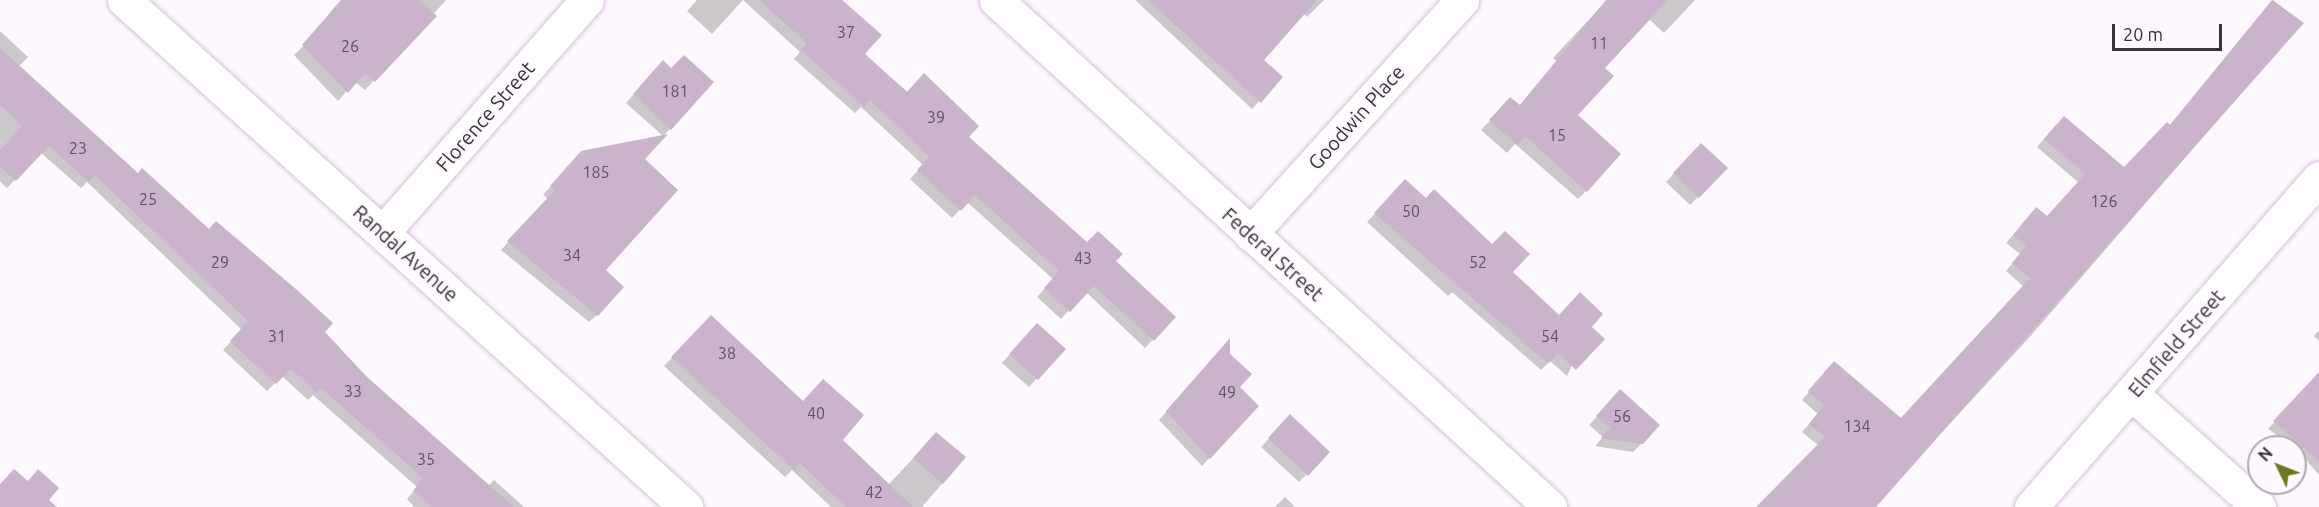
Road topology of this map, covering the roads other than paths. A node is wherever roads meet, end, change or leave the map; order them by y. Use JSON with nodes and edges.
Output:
{"nodes":[{"id":1,"x":124,"y":0,"type":"edge"},
{"id":2,"x":587,"y":0,"type":"edge"},
{"id":3,"x":996,"y":0,"type":"edge"},
{"id":4,"x":1462,"y":0,"type":"edge"},
{"id":5,"x":2319,"y":178,"type":"edge"},
{"id":6,"x":383,"y":232,"type":"junction"},
{"id":7,"x":1250,"y":234,"type":"junction"},
{"id":8,"x":2132,"y":393,"type":"junction"},
{"id":9,"x":686,"y":507,"type":"edge"},
{"id":10,"x":1550,"y":507,"type":"edge"},
{"id":11,"x":2031,"y":507,"type":"edge"},
{"id":12,"x":2259,"y":507,"type":"edge"}],
"edges":[{"from":1,"to":6,"type":"street","name":"Randal Avenue"},
{"from":2,"to":6,"type":"street","name":"Florence Street"},
{"from":3,"to":7,"type":"street","name":"Federal Street"},
{"from":4,"to":7,"type":"street","name":"Goodwin Place"},
{"from":5,"to":8,"type":"street","name":"Elmfield Street"},
{"from":6,"to":9,"type":"street","name":"Randal Avenue"},
{"from":7,"to":10,"type":"street","name":"Federal Street"},
{"from":8,"to":11,"type":"street","name":"Elmfield Street"},
{"from":8,"to":12,"type":"street"}]}
